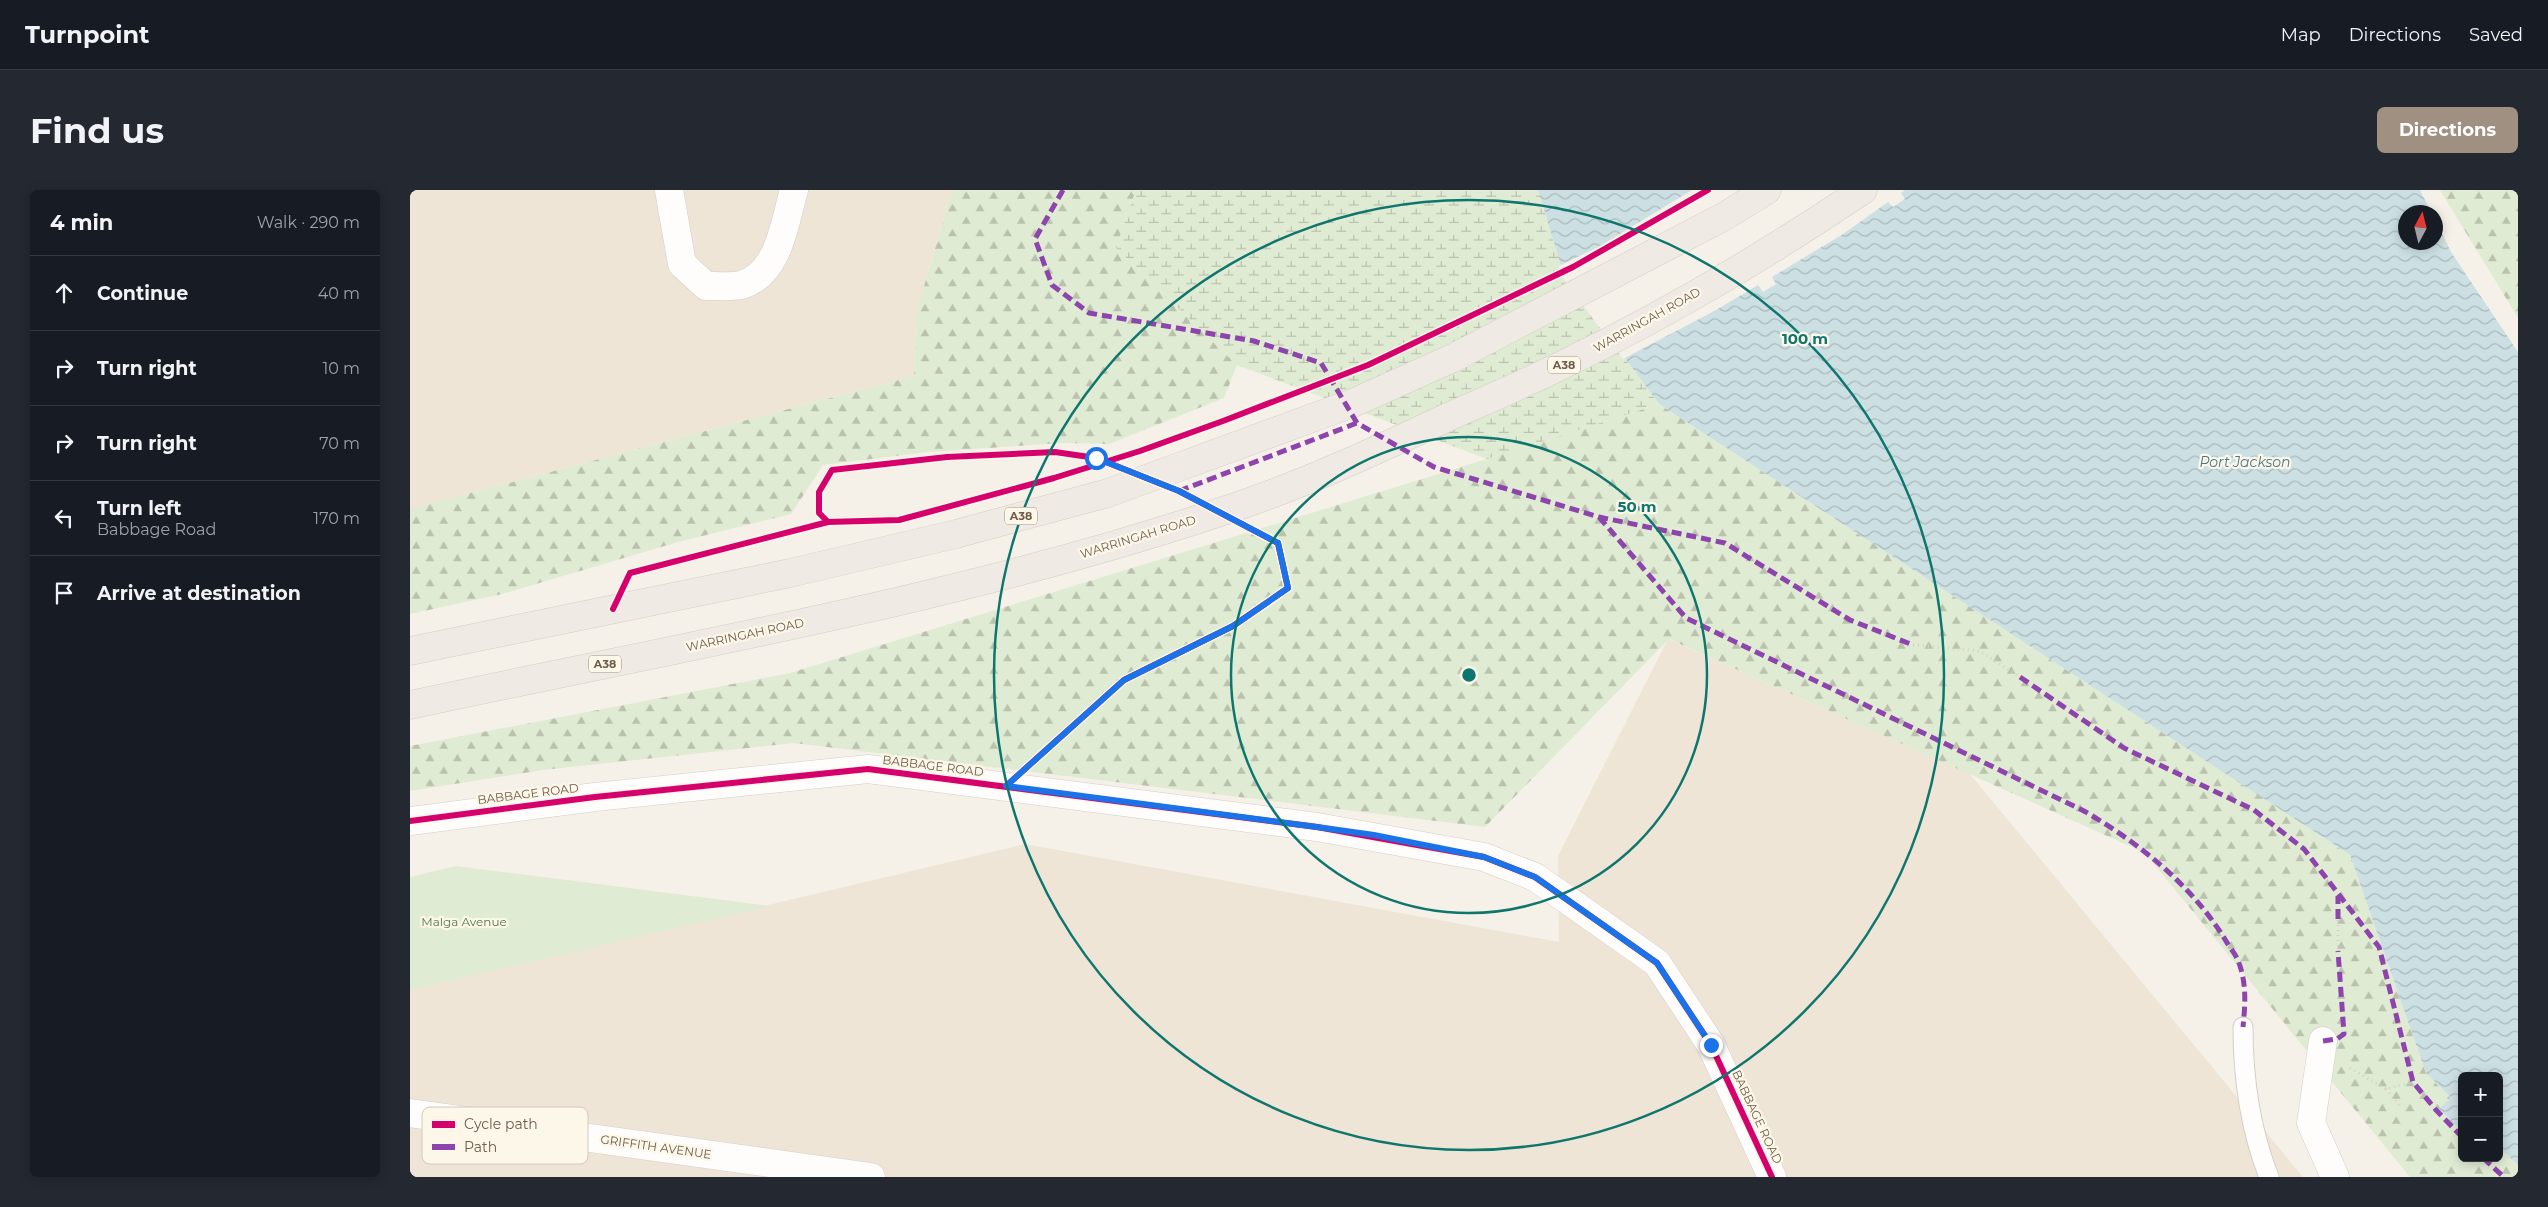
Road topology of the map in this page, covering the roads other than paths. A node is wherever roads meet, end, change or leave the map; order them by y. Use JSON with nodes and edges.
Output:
{"nodes":[{"id":1,"x":669,"y":190,"type":"edge"},
{"id":2,"x":794,"y":190,"type":"edge"},
{"id":3,"x":1767,"y":190,"type":"edge"},
{"id":4,"x":1863,"y":190,"type":"edge"},
{"id":5,"x":410,"y":651,"type":"edge"},
{"id":6,"x":410,"y":705,"type":"edge"},
{"id":7,"x":410,"y":821,"type":"edge"},
{"id":8,"x":2243,"y":1027,"type":"dead end"},
{"id":9,"x":2321,"y":1052,"type":"road end"},
{"id":10,"x":588,"y":1138,"type":"edge"},
{"id":11,"x":871,"y":1177,"type":"edge"},
{"id":12,"x":1772,"y":1177,"type":"edge"},
{"id":13,"x":2269,"y":1177,"type":"edge"},
{"id":14,"x":2335,"y":1177,"type":"edge"}],
"edges":[{"from":1,"to":2,"type":"street"},
{"from":3,"to":5,"type":"highway","number":"A38"},
{"from":4,"to":6,"type":"highway","name":"WARRINGAH ROAD","number":"A38"},
{"from":7,"to":12,"type":"street","name":"BABBAGE ROAD"},
{"from":8,"to":13,"type":"lane"},
{"from":9,"to":14,"type":"street"},
{"from":10,"to":11,"type":"street","name":"GRIFFITH AVENUE"}]}
